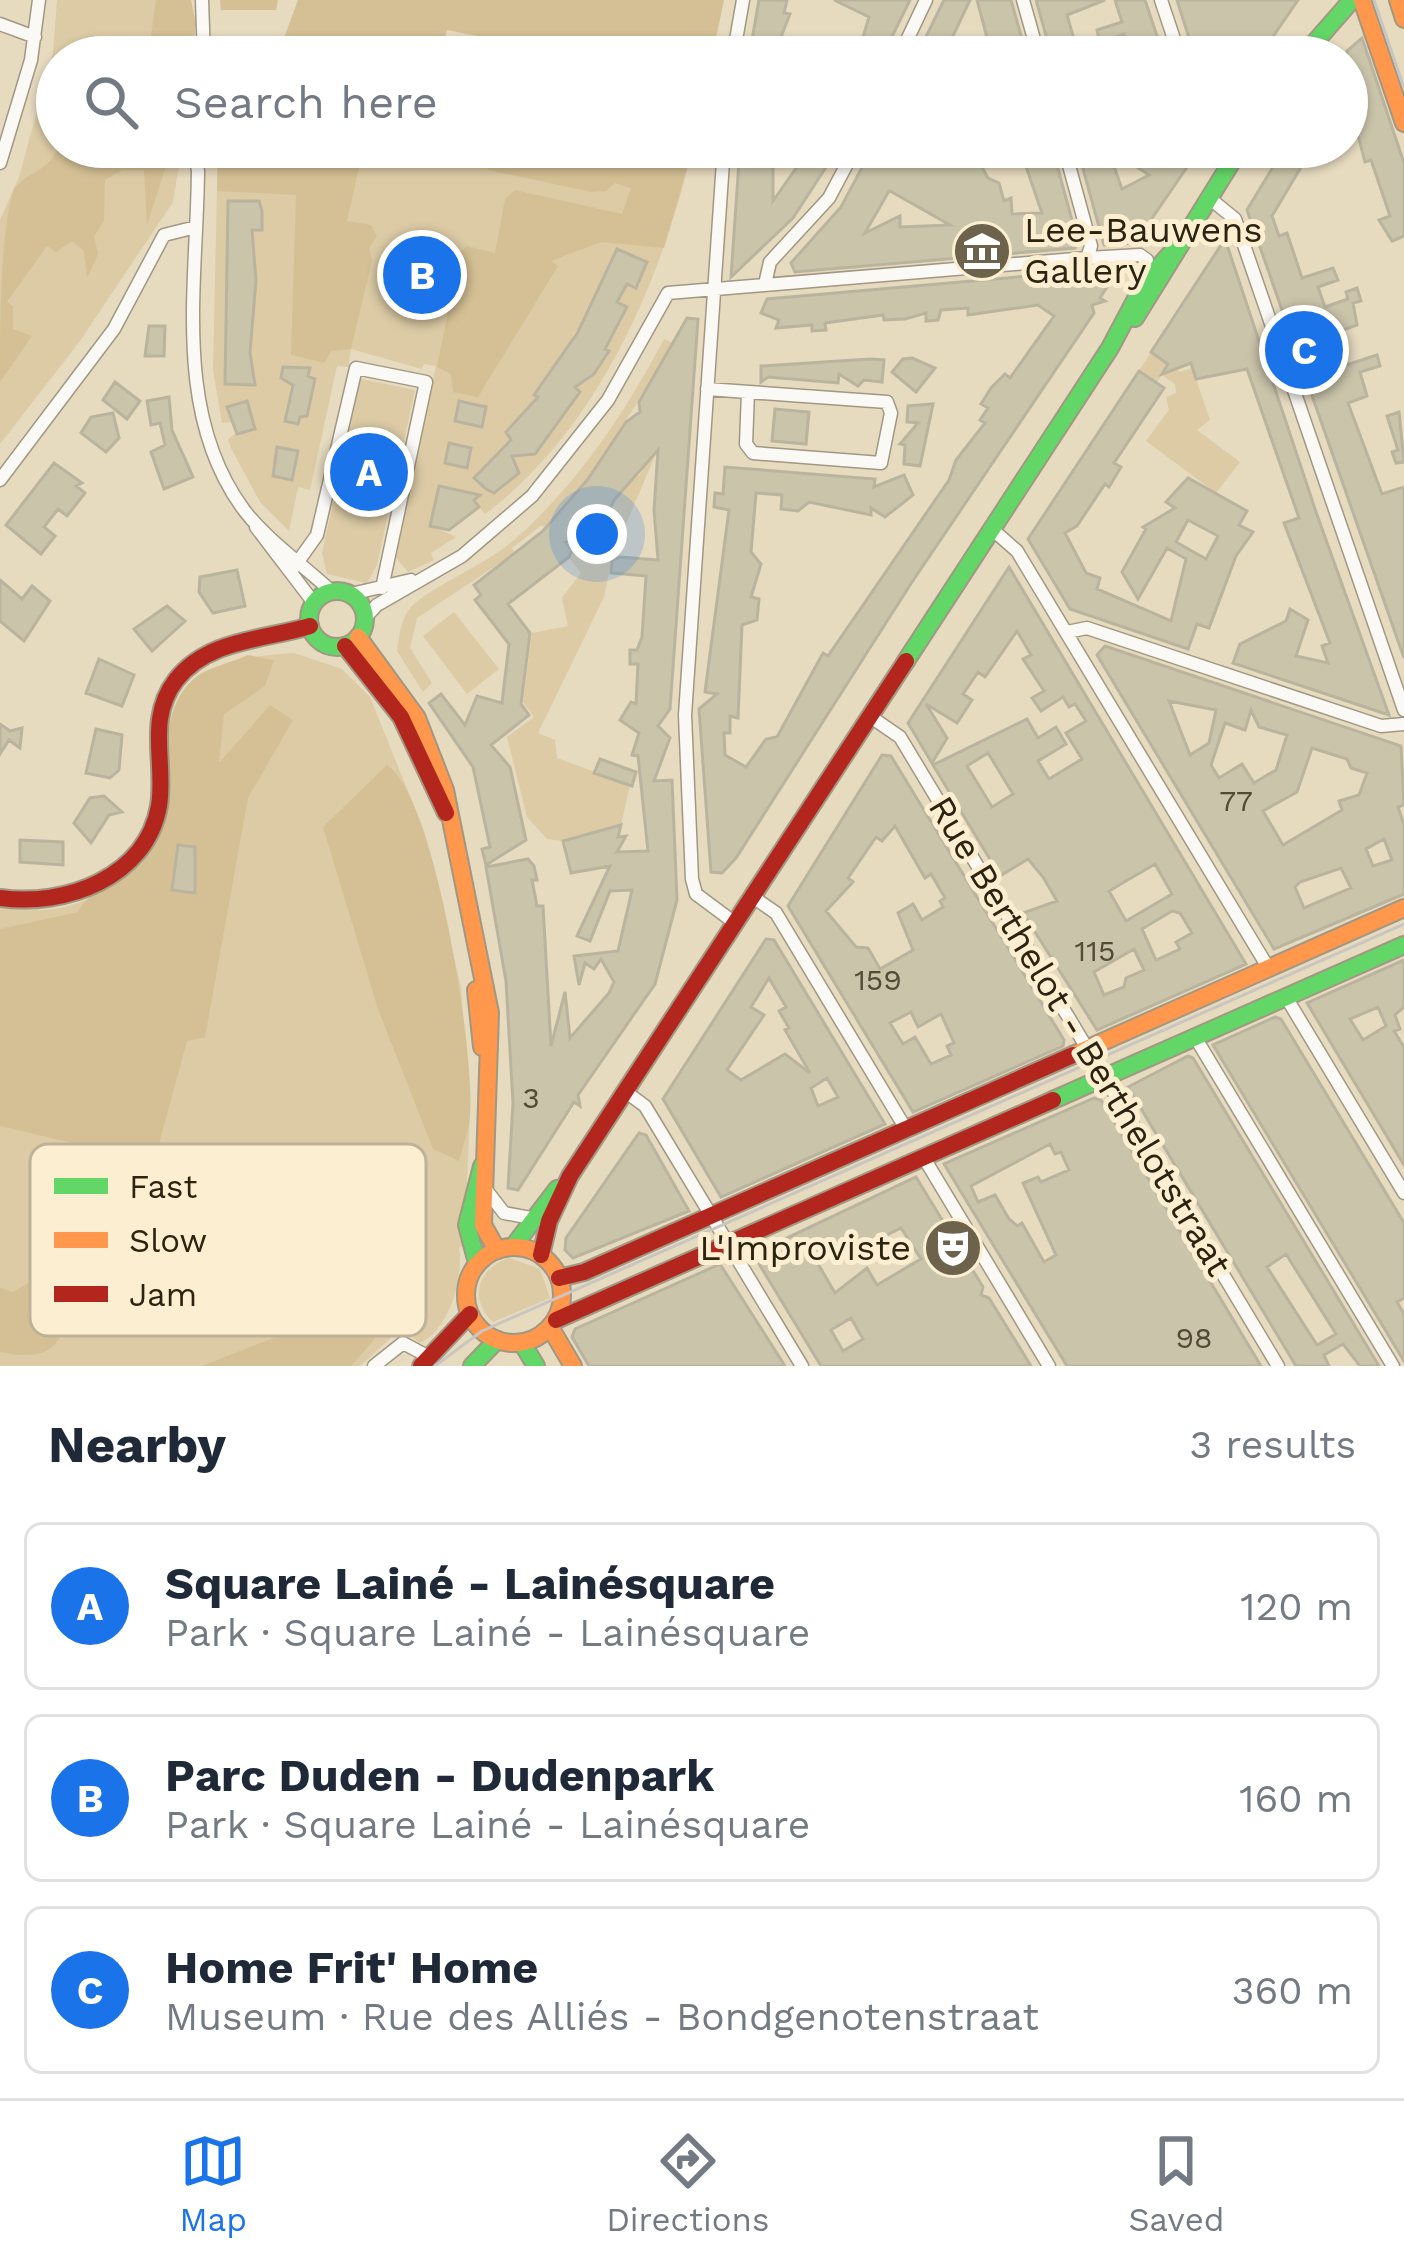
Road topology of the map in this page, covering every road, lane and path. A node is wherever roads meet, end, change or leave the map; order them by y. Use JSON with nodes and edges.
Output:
{"nodes":[{"id":1,"x":39,"y":0,"type":"edge"},
{"id":2,"x":202,"y":0,"type":"edge"},
{"id":3,"x":743,"y":0,"type":"edge"},
{"id":4,"x":926,"y":0,"type":"edge"},
{"id":5,"x":1023,"y":0,"type":"edge"},
{"id":6,"x":1160,"y":0,"type":"edge"},
{"id":7,"x":1397,"y":0,"type":"edge"},
{"id":8,"x":1352,"y":1,"type":"edge"},
{"id":9,"x":1404,"y":19,"type":"edge"},
{"id":10,"x":0,"y":24,"type":"edge"},
{"id":11,"x":203,"y":36,"type":"edge"},
{"id":12,"x":737,"y":36,"type":"edge"},
{"id":13,"x":909,"y":36,"type":"edge"},
{"id":14,"x":1033,"y":36,"type":"edge"},
{"id":15,"x":1173,"y":36,"type":"edge"},
{"id":16,"x":1320,"y":36,"type":"edge"},
{"id":17,"x":1367,"y":36,"type":"edge"},
{"id":18,"x":35,"y":37,"type":"junction"},
{"id":19,"x":1368,"y":39,"type":"edge"},
{"id":20,"x":1404,"y":123,"type":"edge"},
{"id":21,"x":0,"y":163,"type":"edge"},
{"id":22,"x":198,"y":168,"type":"edge"},
{"id":23,"x":200,"y":168,"type":"edge"},
{"id":24,"x":723,"y":168,"type":"edge"},
{"id":25,"x":845,"y":168,"type":"edge"},
{"id":26,"x":1070,"y":168,"type":"edge"},
{"id":27,"x":1225,"y":168,"type":"edge"},
{"id":28,"x":199,"y":171,"type":"junction"},
{"id":29,"x":1208,"y":197,"type":"junction"},
{"id":30,"x":196,"y":227,"type":"junction"},
{"id":31,"x":1161,"y":255,"type":"junction"},
{"id":32,"x":1087,"y":258,"type":"junction"},
{"id":33,"x":765,"y":284,"type":"junction"},
{"id":34,"x":714,"y":288,"type":"junction"},
{"id":35,"x":707,"y":389,"type":"junction"},
{"id":36,"x":748,"y":392,"type":"junction"},
{"id":37,"x":0,"y":480,"type":"edge"},
{"id":38,"x":992,"y":529,"type":"junction"},
{"id":39,"x":296,"y":566,"type":"junction"},
{"id":40,"x":429,"y":574,"type":"junction"},
{"id":41,"x":382,"y":588,"type":"junction"},
{"id":42,"x":331,"y":591,"type":"junction"},
{"id":43,"x":351,"y":594,"type":"junction"},
{"id":44,"x":314,"y":603,"type":"junction"},
{"id":45,"x":365,"y":618,"type":"junction"},
{"id":46,"x":310,"y":626,"type":"junction"},
{"id":47,"x":1066,"y":632,"type":"junction"},
{"id":48,"x":351,"y":642,"type":"junction"},
{"id":49,"x":1404,"y":710,"type":"edge"},
{"id":50,"x":871,"y":717,"type":"junction"},
{"id":51,"x":1404,"y":724,"type":"edge"},
{"id":52,"x":0,"y":888,"type":"edge"},
{"id":53,"x":753,"y":896,"type":"junction"},
{"id":54,"x":64,"y":897,"type":"junction"},
{"id":55,"x":0,"y":898,"type":"edge"},
{"id":56,"x":1404,"y":908,"type":"edge"},
{"id":57,"x":735,"y":923,"type":"junction"},
{"id":58,"x":1404,"y":945,"type":"edge"},
{"id":59,"x":1269,"y":969,"type":"junction"},
{"id":60,"x":1286,"y":997,"type":"junction"},
{"id":61,"x":1195,"y":1037,"type":"junction"},
{"id":62,"x":1086,"y":1049,"type":"junction"},
{"id":63,"x":1104,"y":1078,"type":"junction"},
{"id":64,"x":626,"y":1092,"type":"junction"},
{"id":65,"x":906,"y":1129,"type":"junction"},
{"id":66,"x":924,"y":1158,"type":"junction"},
{"id":67,"x":484,"y":1162,"type":"junction"},
{"id":68,"x":570,"y":1176,"type":"junction"},
{"id":69,"x":487,"y":1191,"type":"junction"},
{"id":70,"x":1404,"y":1193,"type":"edge"},
{"id":71,"x":711,"y":1215,"type":"junction"},
{"id":72,"x":531,"y":1218,"type":"junction"},
{"id":73,"x":729,"y":1245,"type":"junction"},
{"id":74,"x":505,"y":1248,"type":"junction"},
{"id":75,"x":541,"y":1255,"type":"junction"},
{"id":76,"x":477,"y":1264,"type":"junction"},
{"id":77,"x":559,"y":1278,"type":"junction"},
{"id":78,"x":470,"y":1315,"type":"junction"},
{"id":79,"x":553,"y":1323,"type":"junction"},
{"id":80,"x":497,"y":1340,"type":"junction"},
{"id":81,"x":521,"y":1343,"type":"junction"},
{"id":82,"x":424,"y":1362,"type":"edge"},
{"id":83,"x":374,"y":1366,"type":"edge"},
{"id":84,"x":472,"y":1366,"type":"edge"},
{"id":85,"x":536,"y":1366,"type":"edge"},
{"id":86,"x":573,"y":1366,"type":"edge"},
{"id":87,"x":802,"y":1366,"type":"edge"},
{"id":88,"x":1049,"y":1366,"type":"edge"},
{"id":89,"x":1278,"y":1366,"type":"edge"},
{"id":90,"x":1393,"y":1366,"type":"edge"}],
"edges":[{"from":1,"to":18,"type":"street"},
{"from":2,"to":11,"type":"street"},
{"from":3,"to":12,"type":"street"},
{"from":4,"to":13,"type":"street"},
{"from":5,"to":14,"type":"street"},
{"from":6,"to":15,"type":"street"},
{"from":7,"to":9,"type":"main road"},
{"from":8,"to":16,"type":"main road"},
{"from":8,"to":17,"type":"main road"},
{"from":10,"to":18,"type":"street"},
{"from":18,"to":21,"type":"street"},
{"from":19,"to":20,"type":"main road"},
{"from":22,"to":28,"type":"street"},
{"from":23,"to":28,"type":"street"},
{"from":24,"to":34,"type":"street"},
{"from":25,"to":33,"type":"street"},
{"from":26,"to":32,"type":"street"},
{"from":27,"to":29,"type":"main road"},
{"from":28,"to":30,"type":"street"},
{"from":29,"to":31,"type":"main road"},
{"from":29,"to":49,"type":"street"},
{"from":30,"to":37,"type":"street"},
{"from":30,"to":39,"type":"street"},
{"from":31,"to":32,"type":"street"},
{"from":31,"to":38,"type":"main road"},
{"from":32,"to":33,"type":"street"},
{"from":33,"to":34,"type":"street"},
{"from":34,"to":35,"type":"street"},
{"from":34,"to":40,"type":"street"},
{"from":35,"to":36,"type":"street"},
{"from":35,"to":57,"type":"street"},
{"from":36,"to":36,"type":"street"},
{"from":38,"to":47,"type":"street"},
{"from":38,"to":50,"type":"main road"},
{"from":39,"to":41,"type":"street"},
{"from":39,"to":42,"type":"street"},
{"from":39,"to":44,"type":"street"},
{"from":40,"to":41,"type":"street"},
{"from":40,"to":45,"type":"street"},
{"from":41,"to":43,"type":"street"},
{"from":42,"to":43,"type":"main road"},
{"from":42,"to":44,"type":"main road"},
{"from":43,"to":45,"type":"main road"},
{"from":44,"to":46,"type":"main road"},
{"from":45,"to":48,"type":"main road"},
{"from":46,"to":48,"type":"main road"},
{"from":46,"to":54,"type":"main road"},
{"from":47,"to":51,"type":"street"},
{"from":47,"to":59,"type":"street"},
{"from":48,"to":67,"type":"main road"},
{"from":50,"to":53,"type":"main road"},
{"from":50,"to":62,"type":"street","name":"Rue Berthelot - Berthelotstraat"},
{"from":52,"to":54,"type":"main road"},
{"from":53,"to":57,"type":"main road"},
{"from":53,"to":65,"type":"street"},
{"from":54,"to":55,"type":"main road"},
{"from":56,"to":59,"type":"main road"},
{"from":57,"to":64,"type":"main road"},
{"from":58,"to":60,"type":"main road"},
{"from":59,"to":62,"type":"main road"},
{"from":60,"to":61,"type":"main road"},
{"from":60,"to":70,"type":"street"},
{"from":61,"to":63,"type":"main road"},
{"from":61,"to":90,"type":"street"},
{"from":62,"to":63,"type":"street","name":"Rue Berthelot - Berthelotstraat"},
{"from":62,"to":65,"type":"main road"},
{"from":63,"to":66,"type":"main road"},
{"from":63,"to":89,"type":"street","name":"Rue Berthelot - Berthelotstraat"},
{"from":64,"to":68,"type":"main road"},
{"from":64,"to":71,"type":"street"},
{"from":65,"to":71,"type":"main road"},
{"from":66,"to":73,"type":"main road"},
{"from":66,"to":88,"type":"street"},
{"from":67,"to":69,"type":"main road"},
{"from":67,"to":76,"type":"main road"},
{"from":68,"to":72,"type":"main road"},
{"from":68,"to":75,"type":"main road"},
{"from":69,"to":72,"type":"street"},
{"from":69,"to":74,"type":"main road"},
{"from":71,"to":73,"type":"street"},
{"from":71,"to":77,"type":"main road"},
{"from":72,"to":74,"type":"main road"},
{"from":73,"to":79,"type":"main road"},
{"from":73,"to":87,"type":"street"},
{"from":74,"to":75,"type":"main road"},
{"from":74,"to":76,"type":"main road"},
{"from":75,"to":77,"type":"main road"},
{"from":76,"to":78,"type":"main road"},
{"from":77,"to":79,"type":"main road"},
{"from":78,"to":80,"type":"main road"},
{"from":78,"to":82,"type":"main road"},
{"from":79,"to":81,"type":"main road"},
{"from":79,"to":86,"type":"main road"},
{"from":80,"to":81,"type":"main road"},
{"from":80,"to":84,"type":"main road"},
{"from":81,"to":85,"type":"main road"},
{"from":82,"to":83,"type":"street"}]}
